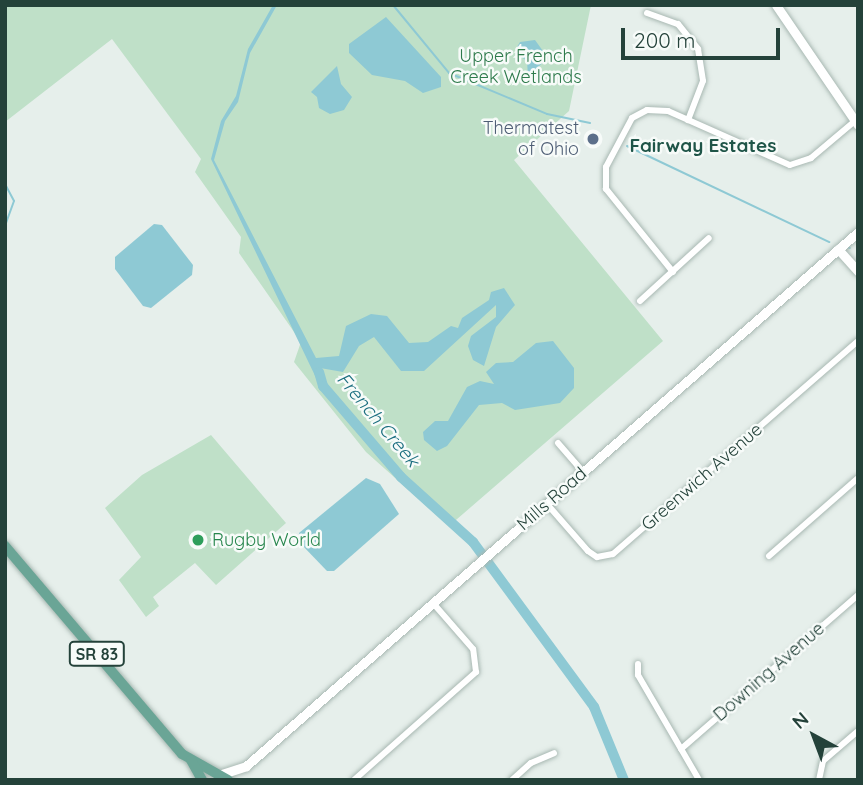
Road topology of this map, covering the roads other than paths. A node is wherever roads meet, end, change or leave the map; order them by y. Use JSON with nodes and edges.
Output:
{"nodes":[{"id":1,"x":776,"y":5,"type":"edge"},
{"id":2,"x":647,"y":13,"type":"dead end"},
{"id":3,"x":688,"y":120,"type":"junction"},
{"id":4,"x":856,"y":123,"type":"edge"},
{"id":5,"x":858,"y":232,"type":"edge"},
{"id":6,"x":709,"y":238,"type":"dead end"},
{"id":7,"x":838,"y":249,"type":"junction"},
{"id":8,"x":858,"y":271,"type":"edge"},
{"id":9,"x":673,"y":272,"type":"junction"},
{"id":10,"x":640,"y":301,"type":"dead end"},
{"id":11,"x":858,"y":341,"type":"edge"},
{"id":12,"x":558,"y":443,"type":"dead end"},
{"id":13,"x":583,"y":472,"type":"junction"},
{"id":14,"x":858,"y":478,"type":"edge"},
{"id":15,"x":547,"y":504,"type":"junction"},
{"id":16,"x":5,"y":546,"type":"edge"},
{"id":17,"x":769,"y":556,"type":"dead end"},
{"id":18,"x":858,"y":595,"type":"edge"},
{"id":19,"x":433,"y":603,"type":"junction"},
{"id":20,"x":638,"y":664,"type":"dead end"},
{"id":21,"x":858,"y":731,"type":"edge"},
{"id":22,"x":681,"y":749,"type":"junction"},
{"id":23,"x":554,"y":753,"type":"dead end"},
{"id":24,"x":190,"y":759,"type":"junction"},
{"id":25,"x":246,"y":766,"type":"junction"},
{"id":26,"x":223,"y":776,"type":"edge"},
{"id":27,"x":203,"y":780,"type":"edge"},
{"id":28,"x":237,"y":780,"type":"edge"},
{"id":29,"x":354,"y":780,"type":"edge"},
{"id":30,"x":512,"y":780,"type":"edge"},
{"id":31,"x":699,"y":780,"type":"edge"},
{"id":32,"x":819,"y":780,"type":"edge"}],
"edges":[{"from":1,"to":4,"type":"street"},
{"from":2,"to":3,"type":"street"},
{"from":3,"to":4,"type":"street"},
{"from":3,"to":9,"type":"street"},
{"from":5,"to":7,"type":"street","name":"Mills Road"},
{"from":6,"to":9,"type":"street"},
{"from":7,"to":8,"type":"street"},
{"from":7,"to":13,"type":"street","name":"Mills Road"},
{"from":9,"to":10,"type":"street"},
{"from":11,"to":15,"type":"street","name":"Greenwich Avenue"},
{"from":12,"to":13,"type":"street"},
{"from":13,"to":15,"type":"street","name":"Mills Road"},
{"from":14,"to":17,"type":"street"},
{"from":15,"to":19,"type":"street","name":"Mills Road"},
{"from":16,"to":24,"type":"main road","number":"SR 83"},
{"from":18,"to":22,"type":"street","name":"Downing Avenue"},
{"from":19,"to":25,"type":"street","name":"Mills Road"},
{"from":19,"to":29,"type":"street"},
{"from":20,"to":22,"type":"street"},
{"from":21,"to":32,"type":"street"},
{"from":22,"to":31,"type":"street"},
{"from":23,"to":30,"type":"street"},
{"from":24,"to":26,"type":"main road","number":"SR 83"},
{"from":24,"to":27,"type":"main road","number":"SR 83"},
{"from":25,"to":26,"type":"street","name":"Mills Road"},
{"from":25,"to":28,"type":"street","name":"Mills Road"},
{"from":26,"to":27,"type":"main road"}]}
